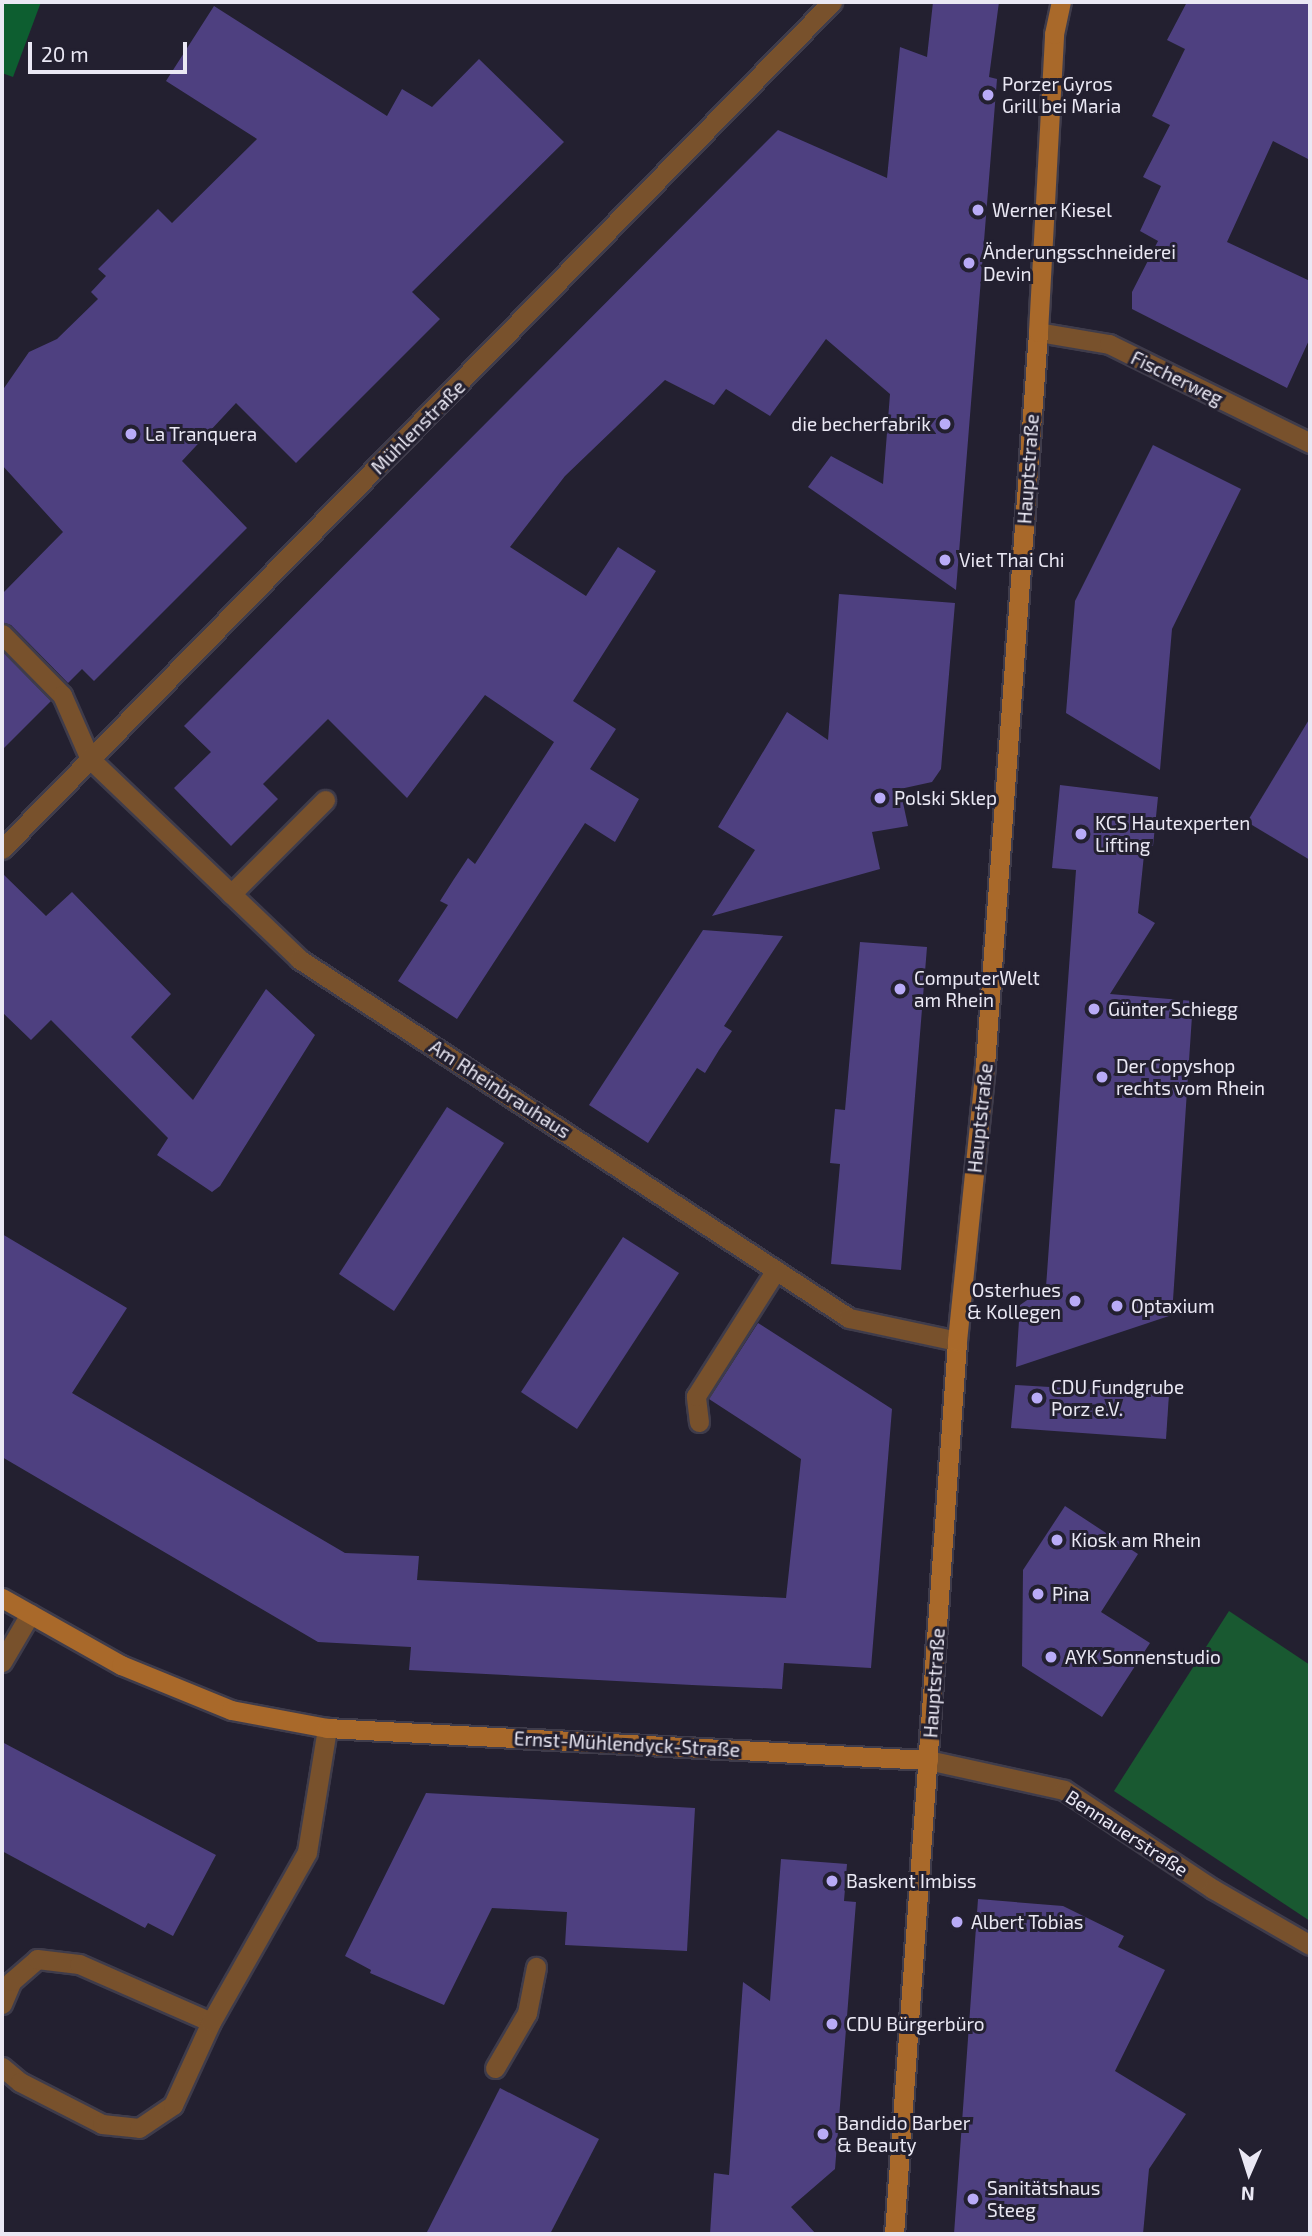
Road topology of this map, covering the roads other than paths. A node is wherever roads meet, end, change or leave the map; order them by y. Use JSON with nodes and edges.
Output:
{"nodes":[{"id":1,"x":832,"y":2,"type":"edge"},
{"id":2,"x":1061,"y":2,"type":"edge"},
{"id":3,"x":1038,"y":332,"type":"junction"},
{"id":4,"x":1310,"y":443,"type":"edge"},
{"id":5,"x":2,"y":634,"type":"edge"},
{"id":6,"x":90,"y":759,"type":"junction"},
{"id":7,"x":325,"y":800,"type":"dead end"},
{"id":8,"x":2,"y":849,"type":"edge"},
{"id":9,"x":231,"y":894,"type":"junction"},
{"id":10,"x":776,"y":1270,"type":"junction"},
{"id":11,"x":957,"y":1341,"type":"junction"},
{"id":12,"x":699,"y":1422,"type":"dead end"},
{"id":13,"x":2,"y":1598,"type":"edge"},
{"id":14,"x":30,"y":1614,"type":"junction"},
{"id":15,"x":2,"y":1662,"type":"edge"},
{"id":16,"x":327,"y":1728,"type":"junction"},
{"id":17,"x":928,"y":1760,"type":"junction"},
{"id":18,"x":1310,"y":1945,"type":"edge"},
{"id":19,"x":536,"y":1967,"type":"dead end"},
{"id":20,"x":2,"y":2004,"type":"edge"},
{"id":21,"x":211,"y":2022,"type":"junction"},
{"id":22,"x":2,"y":2067,"type":"edge"},
{"id":23,"x":495,"y":2068,"type":"dead end"},
{"id":24,"x":894,"y":2234,"type":"edge"}],
"edges":[{"from":1,"to":6,"type":"street","name":"Mühlenstraße"},
{"from":2,"to":3,"type":"main road","name":"Hauptstraße"},
{"from":3,"to":4,"type":"street","name":"Fischerweg"},
{"from":3,"to":11,"type":"main road","name":"Hauptstraße"},
{"from":5,"to":6,"type":"street"},
{"from":6,"to":8,"type":"street","name":"Mühlenstraße"},
{"from":6,"to":9,"type":"street","name":"Am Rheinbrauhaus"},
{"from":7,"to":9,"type":"street"},
{"from":9,"to":10,"type":"street","name":"Am Rheinbrauhaus"},
{"from":10,"to":11,"type":"street","name":"Am Rheinbrauhaus"},
{"from":10,"to":12,"type":"street"},
{"from":11,"to":17,"type":"main road","name":"Hauptstraße"},
{"from":13,"to":14,"type":"main road","name":"Ernst-Mühlendyck-Straße"},
{"from":14,"to":15,"type":"street"},
{"from":14,"to":16,"type":"main road","name":"Ernst-Mühlendyck-Straße"},
{"from":16,"to":17,"type":"main road","name":"Ernst-Mühlendyck-Straße"},
{"from":16,"to":21,"type":"street"},
{"from":17,"to":18,"type":"street","name":"Bennauerstraße"},
{"from":17,"to":24,"type":"main road","name":"Hauptstraße"},
{"from":19,"to":23,"type":"street"},
{"from":20,"to":21,"type":"street"},
{"from":21,"to":22,"type":"street"}]}
